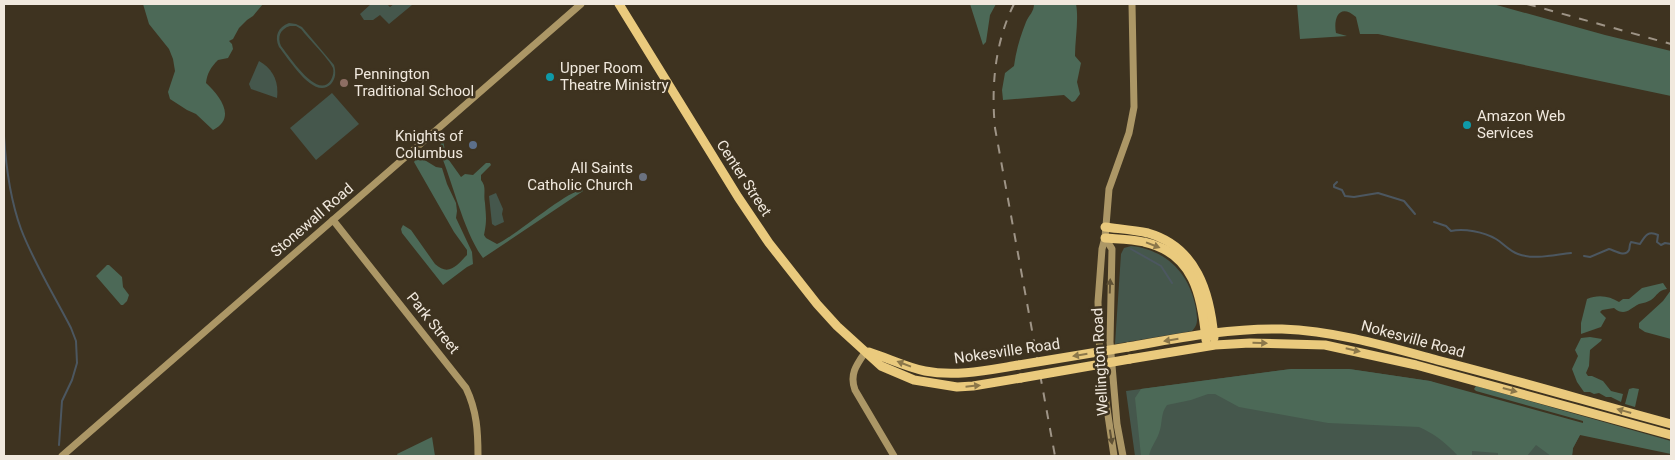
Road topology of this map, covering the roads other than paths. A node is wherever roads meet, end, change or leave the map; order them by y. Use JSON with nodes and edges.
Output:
{"nodes":[{"id":1,"x":580,"y":4,"type":"edge"},
{"id":2,"x":618,"y":4,"type":"edge"},
{"id":3,"x":1132,"y":4,"type":"edge"},
{"id":4,"x":333,"y":220,"type":"junction"},
{"id":5,"x":1106,"y":227,"type":"junction"},
{"id":6,"x":1105,"y":238,"type":"junction"},
{"id":7,"x":1210,"y":333,"type":"junction"},
{"id":8,"x":1211,"y":346,"type":"junction"},
{"id":9,"x":866,"y":351,"type":"junction"},
{"id":10,"x":1671,"y":424,"type":"edge"},
{"id":11,"x":1671,"y":435,"type":"edge"},
{"id":12,"x":62,"y":456,"type":"edge"},
{"id":13,"x":478,"y":456,"type":"edge"},
{"id":14,"x":894,"y":456,"type":"edge"},
{"id":15,"x":1114,"y":456,"type":"edge"},
{"id":16,"x":1123,"y":456,"type":"edge"}],
"edges":[{"from":1,"to":4,"type":"street","name":"Stonewall Road"},
{"from":2,"to":9,"type":"highway","name":"Center Street"},
{"from":3,"to":5,"type":"street","name":"Wellington Road"},
{"from":4,"to":12,"type":"street","name":"Stonewall Road"},
{"from":4,"to":13,"type":"street","name":"Park Street"},
{"from":5,"to":6,"type":"street","name":"Wellington Road"},
{"from":5,"to":7,"type":"highway"},
{"from":6,"to":7,"type":"highway","one_way":true},
{"from":6,"to":15,"type":"street","name":"Wellington Road","one_way":true},
{"from":16,"to":6,"type":"street","name":"Wellington Road","one_way":true},
{"from":7,"to":8,"type":"highway"},
{"from":7,"to":9,"type":"highway","name":"Nokesville Road","one_way":true,"bridge":true},
{"from":10,"to":7,"type":"highway","name":"Nokesville Road","one_way":true},
{"from":9,"to":8,"type":"highway","name":"Nokesville Road","one_way":true,"bridge":true},
{"from":8,"to":11,"type":"highway","name":"Nokesville Road","one_way":true},
{"from":9,"to":14,"type":"street"}]}
